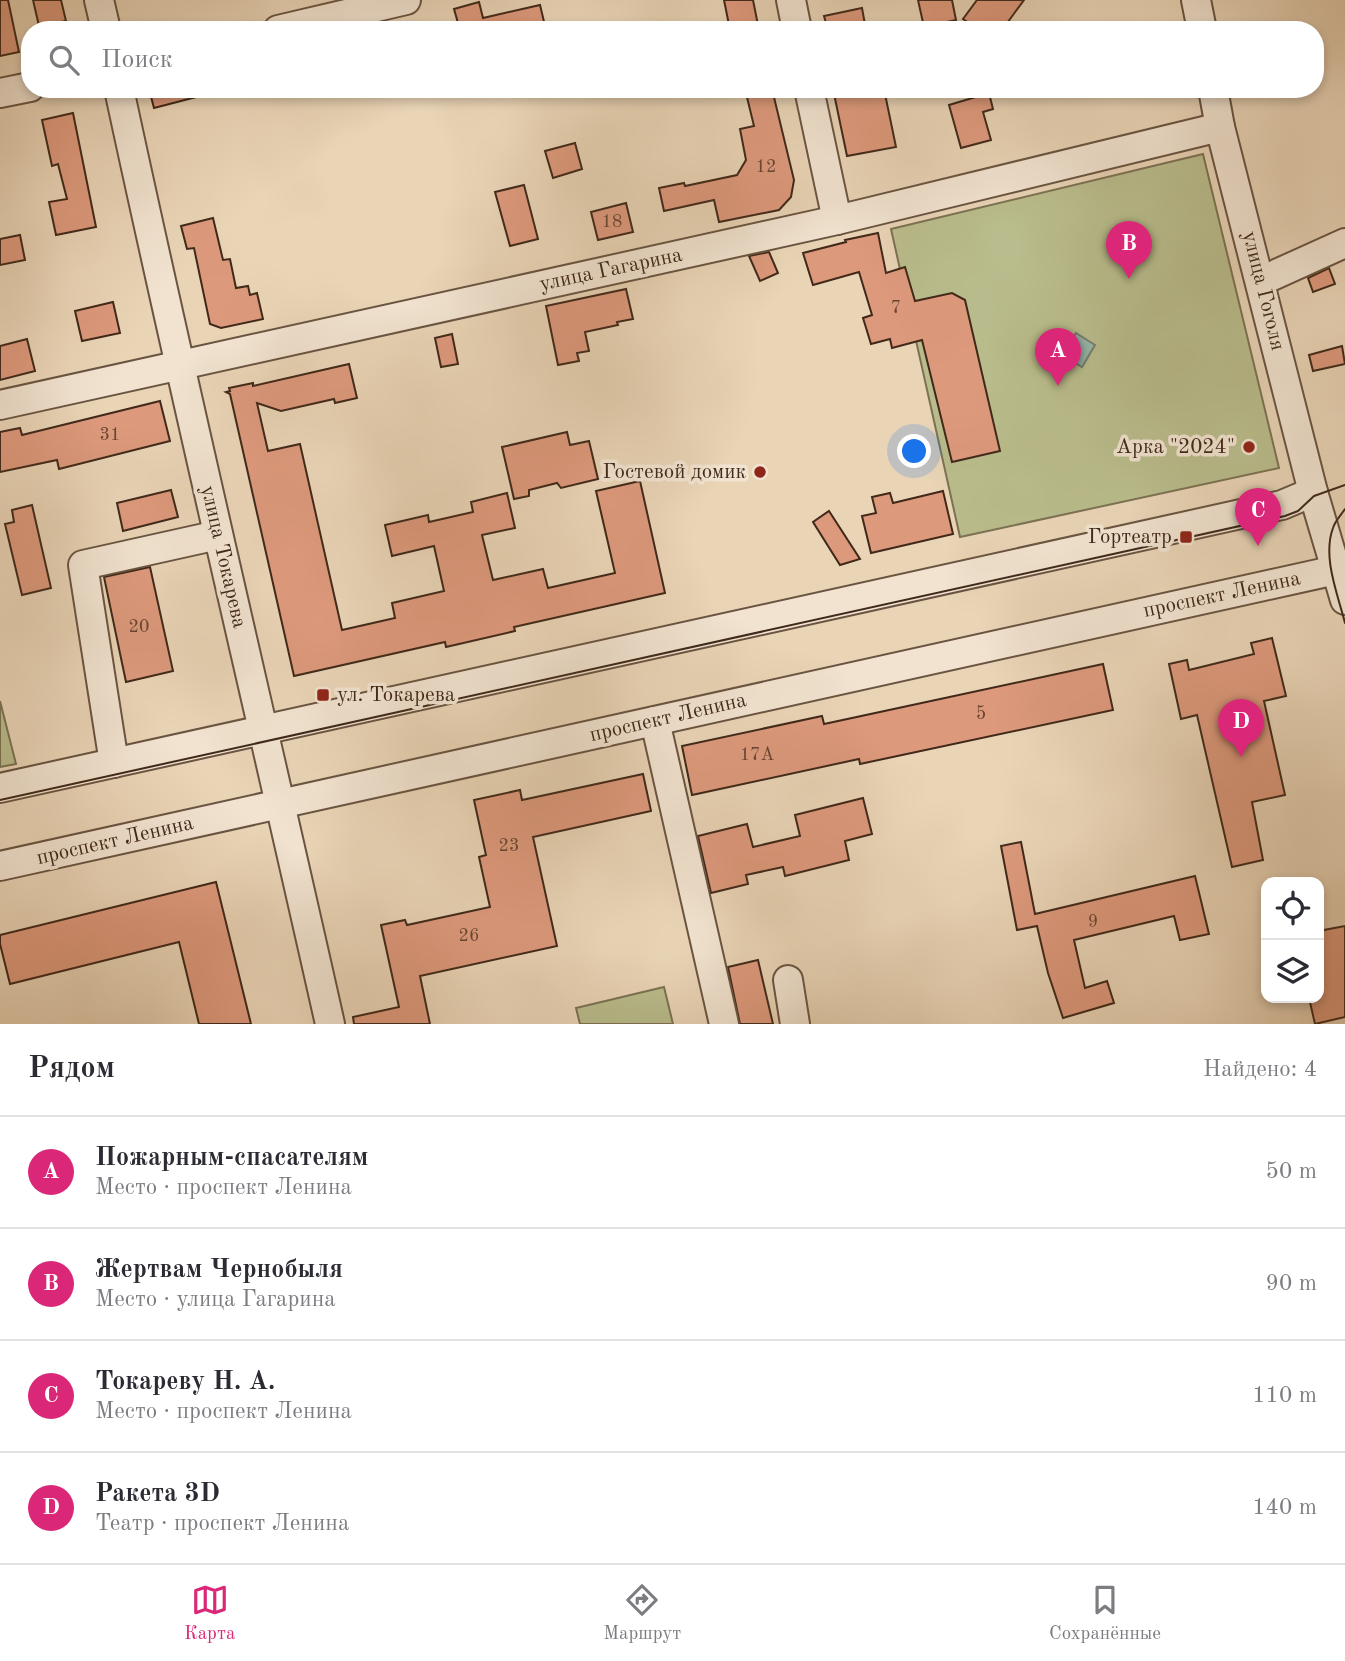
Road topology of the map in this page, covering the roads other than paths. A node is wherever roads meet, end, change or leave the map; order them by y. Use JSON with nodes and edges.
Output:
{"nodes":[{"id":1,"x":99,"y":0,"type":"edge"},
{"id":2,"x":406,"y":0,"type":"edge"},
{"id":3,"x":791,"y":0,"type":"edge"},
{"id":4,"x":1196,"y":0,"type":"edge"},
{"id":5,"x":104,"y":21,"type":"edge"},
{"id":6,"x":316,"y":21,"type":"edge"},
{"id":7,"x":795,"y":21,"type":"edge"},
{"id":8,"x":1200,"y":21,"type":"edge"},
{"id":9,"x":21,"y":89,"type":"edge"},
{"id":10,"x":0,"y":93,"type":"edge"},
{"id":11,"x":121,"y":98,"type":"edge"},
{"id":12,"x":811,"y":98,"type":"edge"},
{"id":13,"x":1215,"y":98,"type":"edge"},
{"id":14,"x":1220,"y":127,"type":"junction"},
{"id":15,"x":837,"y":220,"type":"junction"},
{"id":16,"x":1345,"y":243,"type":"edge"},
{"id":17,"x":1261,"y":281,"type":"junction"},
{"id":18,"x":178,"y":364,"type":"junction"},
{"id":19,"x":0,"y":405,"type":"edge"},
{"id":20,"x":1315,"y":499,"type":"junction"},
{"id":21,"x":1345,"y":518,"type":"edge"},
{"id":22,"x":218,"y":535,"type":"junction"},
{"id":23,"x":1341,"y":569,"type":"edge"},
{"id":24,"x":1345,"y":600,"type":"edge"},
{"id":25,"x":655,"y":721,"type":"junction"},
{"id":26,"x":264,"y":728,"type":"junction"},
{"id":27,"x":114,"y":763,"type":"junction"},
{"id":28,"x":0,"y":788,"type":"edge"},
{"id":29,"x":281,"y":804,"type":"junction"},
{"id":30,"x":0,"y":866,"type":"edge"},
{"id":31,"x":788,"y":980,"type":"dead end"},
{"id":32,"x":330,"y":1024,"type":"edge"},
{"id":33,"x":724,"y":1024,"type":"edge"},
{"id":34,"x":795,"y":1024,"type":"edge"}],
"edges":[{"from":1,"to":5,"type":"street"},
{"from":2,"to":6,"type":"street"},
{"from":3,"to":7,"type":"street"},
{"from":4,"to":8,"type":"street"},
{"from":9,"to":10,"type":"street"},
{"from":11,"to":18,"type":"street","name":"улица Токарева"},
{"from":12,"to":15,"type":"street"},
{"from":13,"to":14,"type":"street","name":"улица Гоголя"},
{"from":14,"to":15,"type":"street","name":"улица Гагарина"},
{"from":14,"to":17,"type":"street","name":"улица Гоголя"},
{"from":15,"to":18,"type":"street","name":"улица Гагарина"},
{"from":16,"to":17,"type":"street"},
{"from":17,"to":20,"type":"street","name":"улица Гоголя"},
{"from":18,"to":19,"type":"street","name":"улица Гагарина"},
{"from":18,"to":22,"type":"street","name":"улица Токарева"},
{"from":20,"to":21,"type":"street"},
{"from":20,"to":23,"type":"street","name":"улица Гоголя"},
{"from":20,"to":26,"type":"street"},
{"from":22,"to":26,"type":"street","name":"улица Токарева"},
{"from":22,"to":27,"type":"street"},
{"from":23,"to":24,"type":"street"},
{"from":23,"to":25,"type":"street","name":"проспект Ленина"},
{"from":25,"to":29,"type":"street","name":"проспект Ленина"},
{"from":25,"to":33,"type":"street"},
{"from":26,"to":27,"type":"street"},
{"from":26,"to":29,"type":"street","name":"улица Токарева"},
{"from":27,"to":28,"type":"street"},
{"from":29,"to":30,"type":"street","name":"проспект Ленина"},
{"from":29,"to":32,"type":"street","name":"улица Токарева"},
{"from":31,"to":34,"type":"street"}]}
